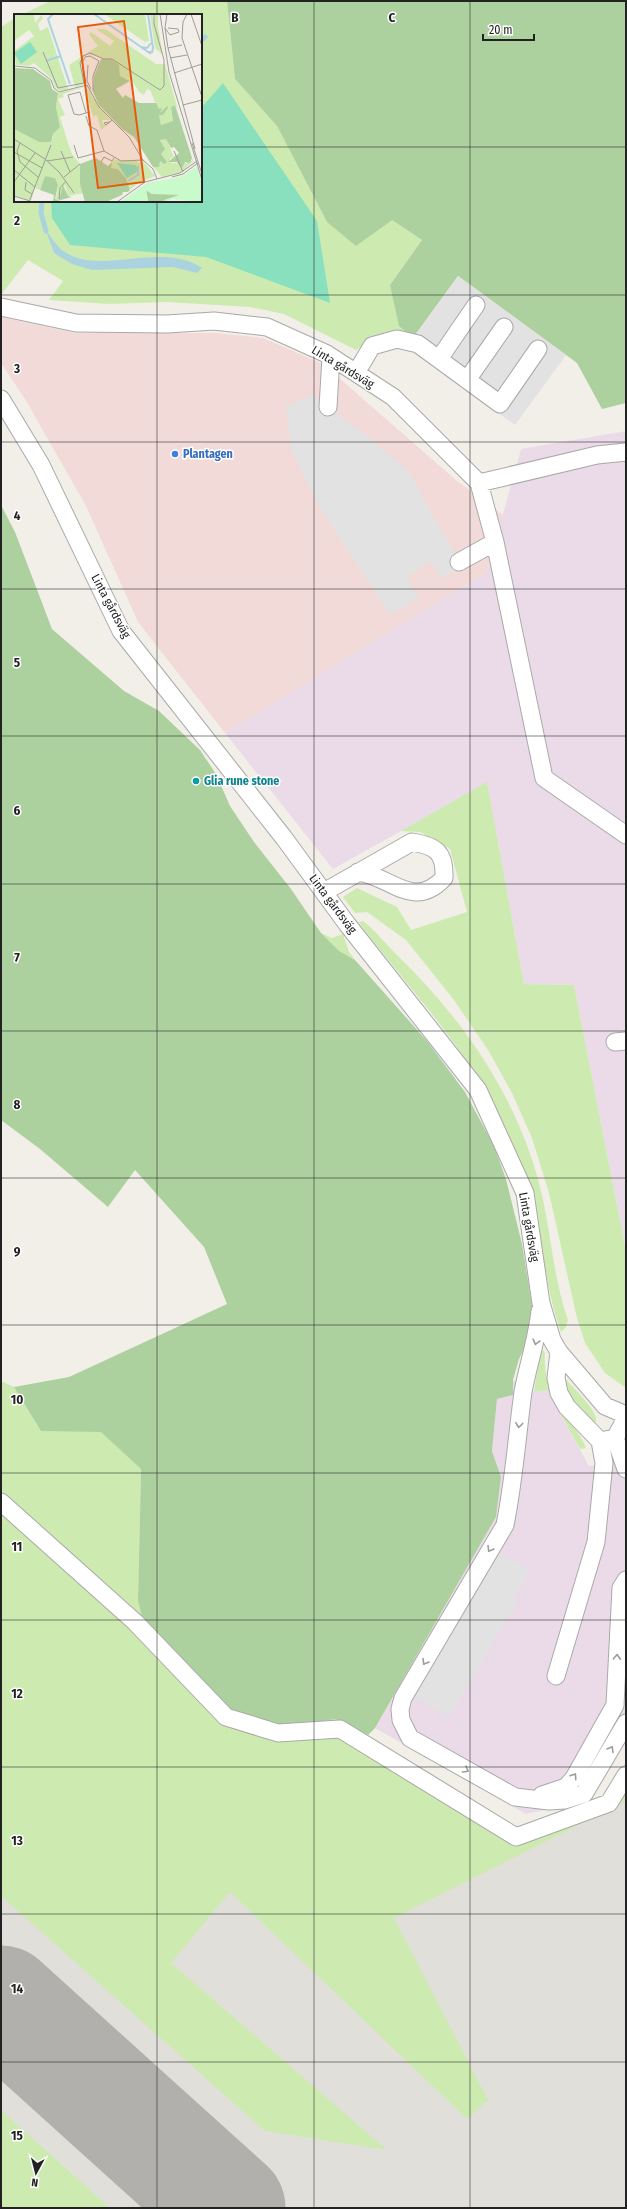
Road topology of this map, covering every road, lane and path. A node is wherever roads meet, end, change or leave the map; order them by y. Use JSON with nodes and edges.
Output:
{"nodes":[{"id":1,"x":476,"y":305,"type":"dead end"},
{"id":2,"x":1,"y":307,"type":"edge"},
{"id":3,"x":504,"y":327,"type":"dead end"},
{"id":4,"x":538,"y":349,"type":"dead end"},
{"id":5,"x":331,"y":357,"type":"junction"},
{"id":6,"x":439,"y":359,"type":"junction"},
{"id":7,"x":356,"y":373,"type":"junction"},
{"id":8,"x":467,"y":380,"type":"junction"},
{"id":9,"x":1,"y":399,"type":"edge"},
{"id":10,"x":328,"y":407,"type":"dead end"},
{"id":11,"x":626,"y":452,"type":"edge"},
{"id":12,"x":479,"y":483,"type":"junction"},
{"id":13,"x":495,"y":542,"type":"junction"},
{"id":14,"x":458,"y":562,"type":"dead end"},
{"id":15,"x":626,"y":835,"type":"edge"},
{"id":16,"x":358,"y":872,"type":"junction"},
{"id":17,"x":324,"y":892,"type":"junction"},
{"id":18,"x":541,"y":1303,"type":"junction"},
{"id":19,"x":559,"y":1352,"type":"junction"},
{"id":20,"x":626,"y":1417,"type":"edge"},
{"id":21,"x":608,"y":1439,"type":"junction"},
{"id":22,"x":626,"y":1469,"type":"edge"},
{"id":23,"x":1,"y":1502,"type":"edge"},
{"id":24,"x":626,"y":1580,"type":"edge"},
{"id":25,"x":556,"y":1676,"type":"dead end"},
{"id":26,"x":626,"y":1723,"type":"edge"},
{"id":27,"x":626,"y":1775,"type":"edge"},
{"id":28,"x":529,"y":1799,"type":"junction"}],
"edges":[{"from":1,"to":6,"type":"street"},
{"from":2,"to":5,"type":"street","name":"Linta gårdsväg"},
{"from":3,"to":8,"type":"street"},
{"from":4,"to":8,"type":"street"},
{"from":5,"to":7,"type":"street","name":"Linta gårdsväg"},
{"from":5,"to":10,"type":"street"},
{"from":6,"to":7,"type":"street"},
{"from":6,"to":8,"type":"street"},
{"from":7,"to":12,"type":"street","name":"Linta gårdsväg"},
{"from":9,"to":17,"type":"street","name":"Linta gårdsväg"},
{"from":11,"to":12,"type":"street"},
{"from":12,"to":13,"type":"street"},
{"from":13,"to":14,"type":"street"},
{"from":13,"to":15,"type":"street"},
{"from":16,"to":16,"type":"street"},
{"from":16,"to":17,"type":"street"},
{"from":17,"to":18,"type":"street","name":"Linta gårdsväg"},
{"from":18,"to":19,"type":"street","name":"Linta gårdsväg"},
{"from":18,"to":28,"type":"street","one_way":true},
{"from":19,"to":20,"type":"street","name":"Linta gårdsväg"},
{"from":19,"to":21,"type":"street"},
{"from":20,"to":21,"type":"street"},
{"from":21,"to":22,"type":"street"},
{"from":21,"to":25,"type":"street"},
{"from":23,"to":27,"type":"street"},
{"from":28,"to":24,"type":"street","one_way":true},
{"from":28,"to":26,"type":"street","one_way":true}]}
